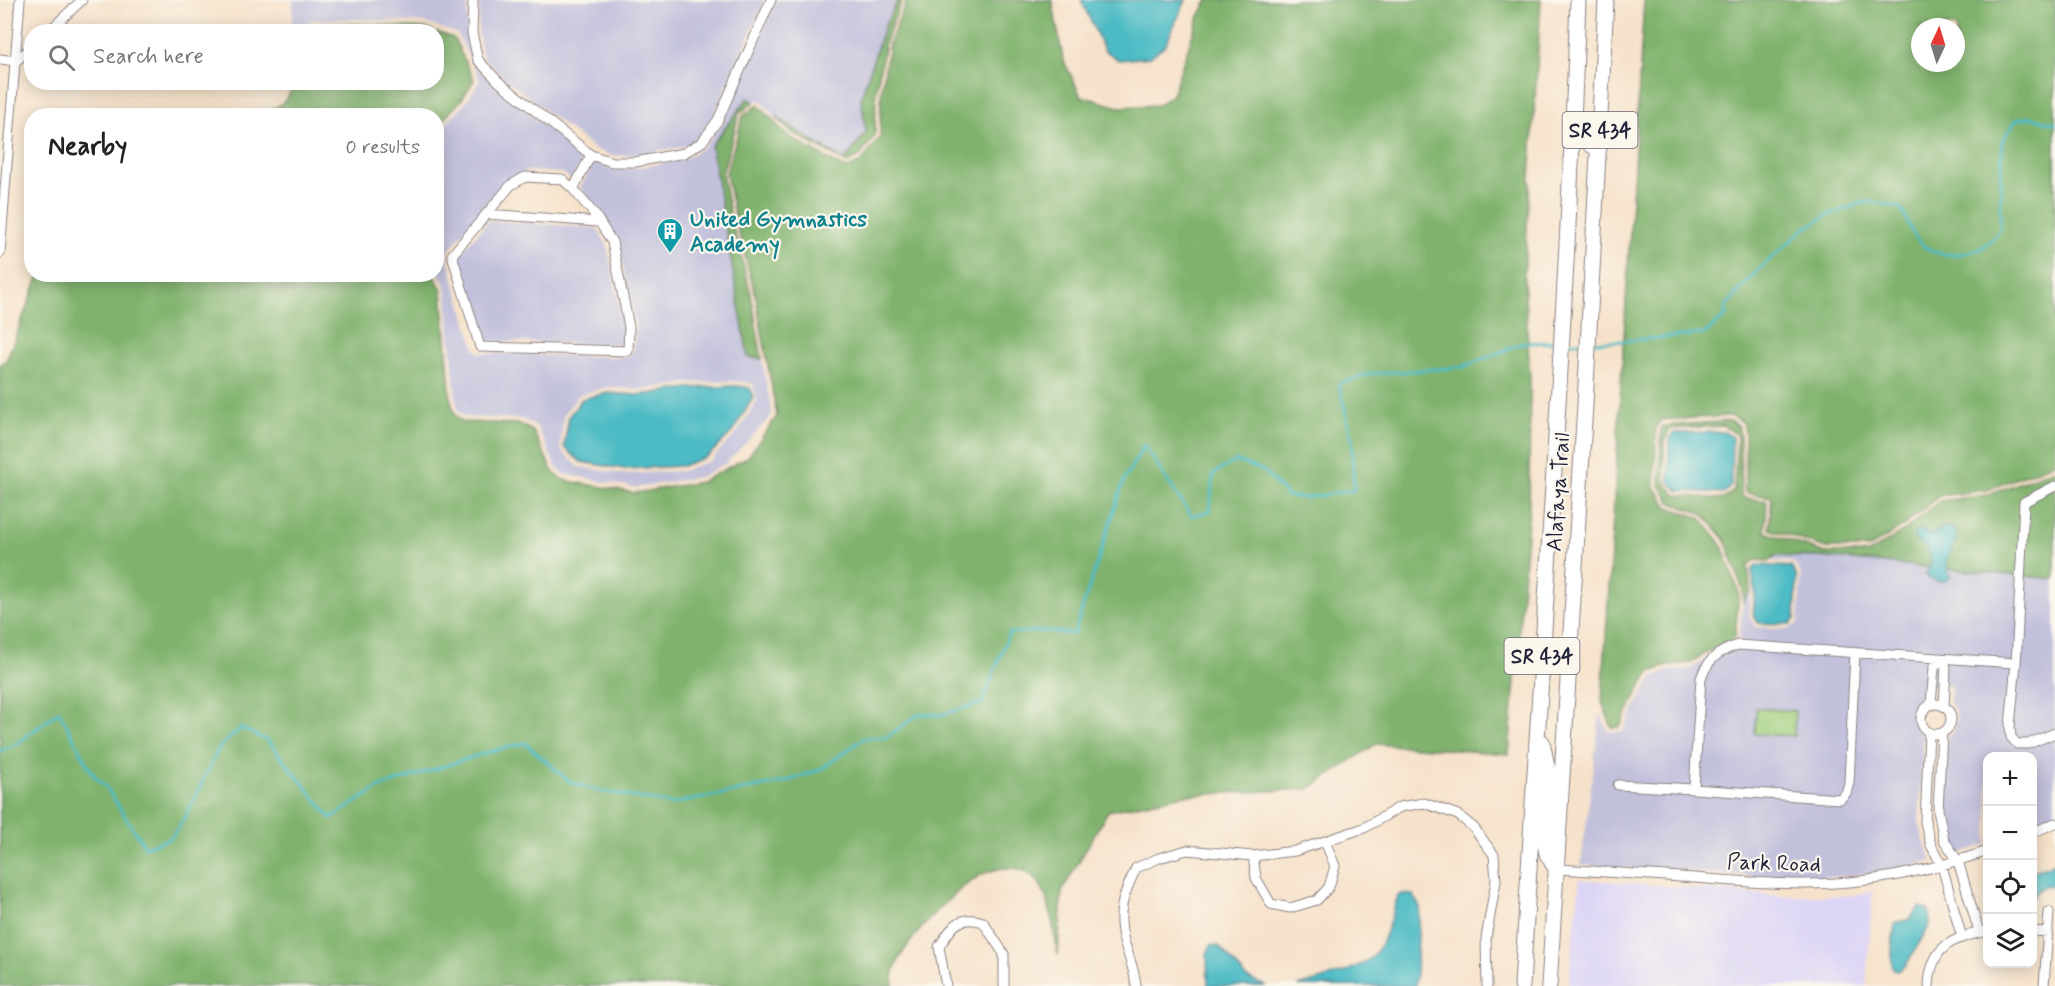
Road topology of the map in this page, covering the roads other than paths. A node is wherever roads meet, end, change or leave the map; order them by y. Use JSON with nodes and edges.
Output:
{"nodes":[{"id":1,"x":20,"y":0,"type":"edge"},
{"id":2,"x":82,"y":0,"type":"edge"},
{"id":3,"x":473,"y":0,"type":"edge"},
{"id":4,"x":771,"y":0,"type":"edge"},
{"id":5,"x":1578,"y":0,"type":"edge"},
{"id":6,"x":1606,"y":0,"type":"edge"},
{"id":7,"x":56,"y":24,"type":"edge"},
{"id":8,"x":24,"y":54,"type":"edge"},
{"id":9,"x":0,"y":59,"type":"edge"},
{"id":10,"x":16,"y":61,"type":"junction"},
{"id":11,"x":1575,"y":113,"type":"junction"},
{"id":12,"x":1599,"y":149,"type":"junction"},
{"id":13,"x":591,"y":155,"type":"junction"},
{"id":14,"x":573,"y":189,"type":"junction"},
{"id":15,"x":486,"y":214,"type":"junction"},
{"id":16,"x":599,"y":222,"type":"junction"},
{"id":17,"x":0,"y":252,"type":"edge"},
{"id":18,"x":2055,"y":486,"type":"edge"},
{"id":19,"x":1552,"y":506,"type":"junction"},
{"id":20,"x":1577,"y":538,"type":"junction"},
{"id":21,"x":1855,"y":653,"type":"junction"},
{"id":22,"x":1941,"y":659,"type":"junction"},
{"id":23,"x":2016,"y":663,"type":"junction"},
{"id":24,"x":1931,"y":705,"type":"junction"},
{"id":25,"x":1944,"y":706,"type":"junction"},
{"id":26,"x":1538,"y":721,"type":"junction"},
{"id":27,"x":1929,"y":732,"type":"junction"},
{"id":28,"x":1942,"y":733,"type":"junction"},
{"id":29,"x":2055,"y":733,"type":"edge"},
{"id":30,"x":1618,"y":785,"type":"dead end"},
{"id":31,"x":1694,"y":789,"type":"junction"},
{"id":32,"x":2055,"y":823,"type":"edge"},
{"id":33,"x":2037,"y":831,"type":"edge"},
{"id":34,"x":1325,"y":841,"type":"junction"},
{"id":35,"x":1983,"y":852,"type":"edge"},
{"id":36,"x":1253,"y":856,"type":"junction"},
{"id":37,"x":1958,"y":861,"type":"junction"},
{"id":38,"x":1942,"y":866,"type":"junction"},
{"id":39,"x":1556,"y":869,"type":"junction"},
{"id":40,"x":1967,"y":894,"type":"junction"},
{"id":41,"x":1951,"y":899,"type":"junction"},
{"id":42,"x":2049,"y":912,"type":"dead end"},
{"id":43,"x":2037,"y":931,"type":"edge"},
{"id":44,"x":1983,"y":932,"type":"edge"},
{"id":45,"x":2048,"y":932,"type":"junction"},
{"id":46,"x":1962,"y":938,"type":"junction"},
{"id":47,"x":946,"y":986,"type":"edge"},
{"id":48,"x":1004,"y":986,"type":"edge"},
{"id":49,"x":1136,"y":986,"type":"edge"},
{"id":50,"x":1487,"y":986,"type":"edge"},
{"id":51,"x":1522,"y":986,"type":"edge"},
{"id":52,"x":1549,"y":986,"type":"edge"},
{"id":53,"x":1929,"y":986,"type":"edge"},
{"id":54,"x":2044,"y":986,"type":"edge"}],
"edges":[{"from":1,"to":10,"type":"street"},
{"from":2,"to":7,"type":"street"},
{"from":3,"to":13,"type":"street"},
{"from":4,"to":13,"type":"street"},
{"from":5,"to":11,"type":"main road","name":"Alafaya Trail","number":"SR 434"},
{"from":6,"to":12,"type":"main road","name":"Alafaya Trail","number":"SR 434"},
{"from":8,"to":10,"type":"street"},
{"from":9,"to":10,"type":"street"},
{"from":10,"to":17,"type":"street"},
{"from":11,"to":12,"type":"main road"},
{"from":11,"to":19,"type":"main road","name":"Alafaya Trail","number":"SR 434"},
{"from":12,"to":20,"type":"main road","name":"Alafaya Trail","number":"SR 434"},
{"from":13,"to":14,"type":"street"},
{"from":14,"to":15,"type":"street"},
{"from":14,"to":16,"type":"street"},
{"from":15,"to":16,"type":"street"},
{"from":15,"to":16,"type":"street"},
{"from":18,"to":23,"type":"street"},
{"from":19,"to":20,"type":"main road"},
{"from":19,"to":26,"type":"main road","name":"Alafaya Trail","number":"SR 434"},
{"from":20,"to":39,"type":"main road","name":"Alafaya Trail","number":"SR 434"},
{"from":21,"to":22,"type":"street"},
{"from":21,"to":31,"type":"street"},
{"from":21,"to":31,"type":"street"},
{"from":22,"to":23,"type":"street"},
{"from":22,"to":24,"type":"street"},
{"from":22,"to":25,"type":"street"},
{"from":23,"to":29,"type":"street"},
{"from":24,"to":25,"type":"street"},
{"from":24,"to":27,"type":"street"},
{"from":25,"to":28,"type":"street"},
{"from":26,"to":39,"type":"main road"},
{"from":26,"to":51,"type":"main road","name":"Alafaya Trail","number":"SR 434"},
{"from":27,"to":28,"type":"street"},
{"from":27,"to":38,"type":"street"},
{"from":28,"to":37,"type":"street"},
{"from":30,"to":31,"type":"street"},
{"from":32,"to":33,"type":"street"},
{"from":34,"to":36,"type":"street"},
{"from":34,"to":36,"type":"street"},
{"from":34,"to":50,"type":"street"},
{"from":35,"to":37,"type":"street","name":"Park Road"},
{"from":36,"to":49,"type":"street"},
{"from":37,"to":38,"type":"street","name":"Park Road"},
{"from":37,"to":40,"type":"street"},
{"from":38,"to":39,"type":"street","name":"Park Road"},
{"from":38,"to":41,"type":"street"},
{"from":39,"to":52,"type":"main road","name":"Alafaya Trail","number":"SR 434"},
{"from":40,"to":41,"type":"street"},
{"from":40,"to":44,"type":"street"},
{"from":41,"to":46,"type":"street"},
{"from":42,"to":45,"type":"street"},
{"from":43,"to":45,"type":"street"},
{"from":44,"to":46,"type":"street"},
{"from":45,"to":54,"type":"street"},
{"from":46,"to":53,"type":"street"},
{"from":47,"to":48,"type":"street"}]}
